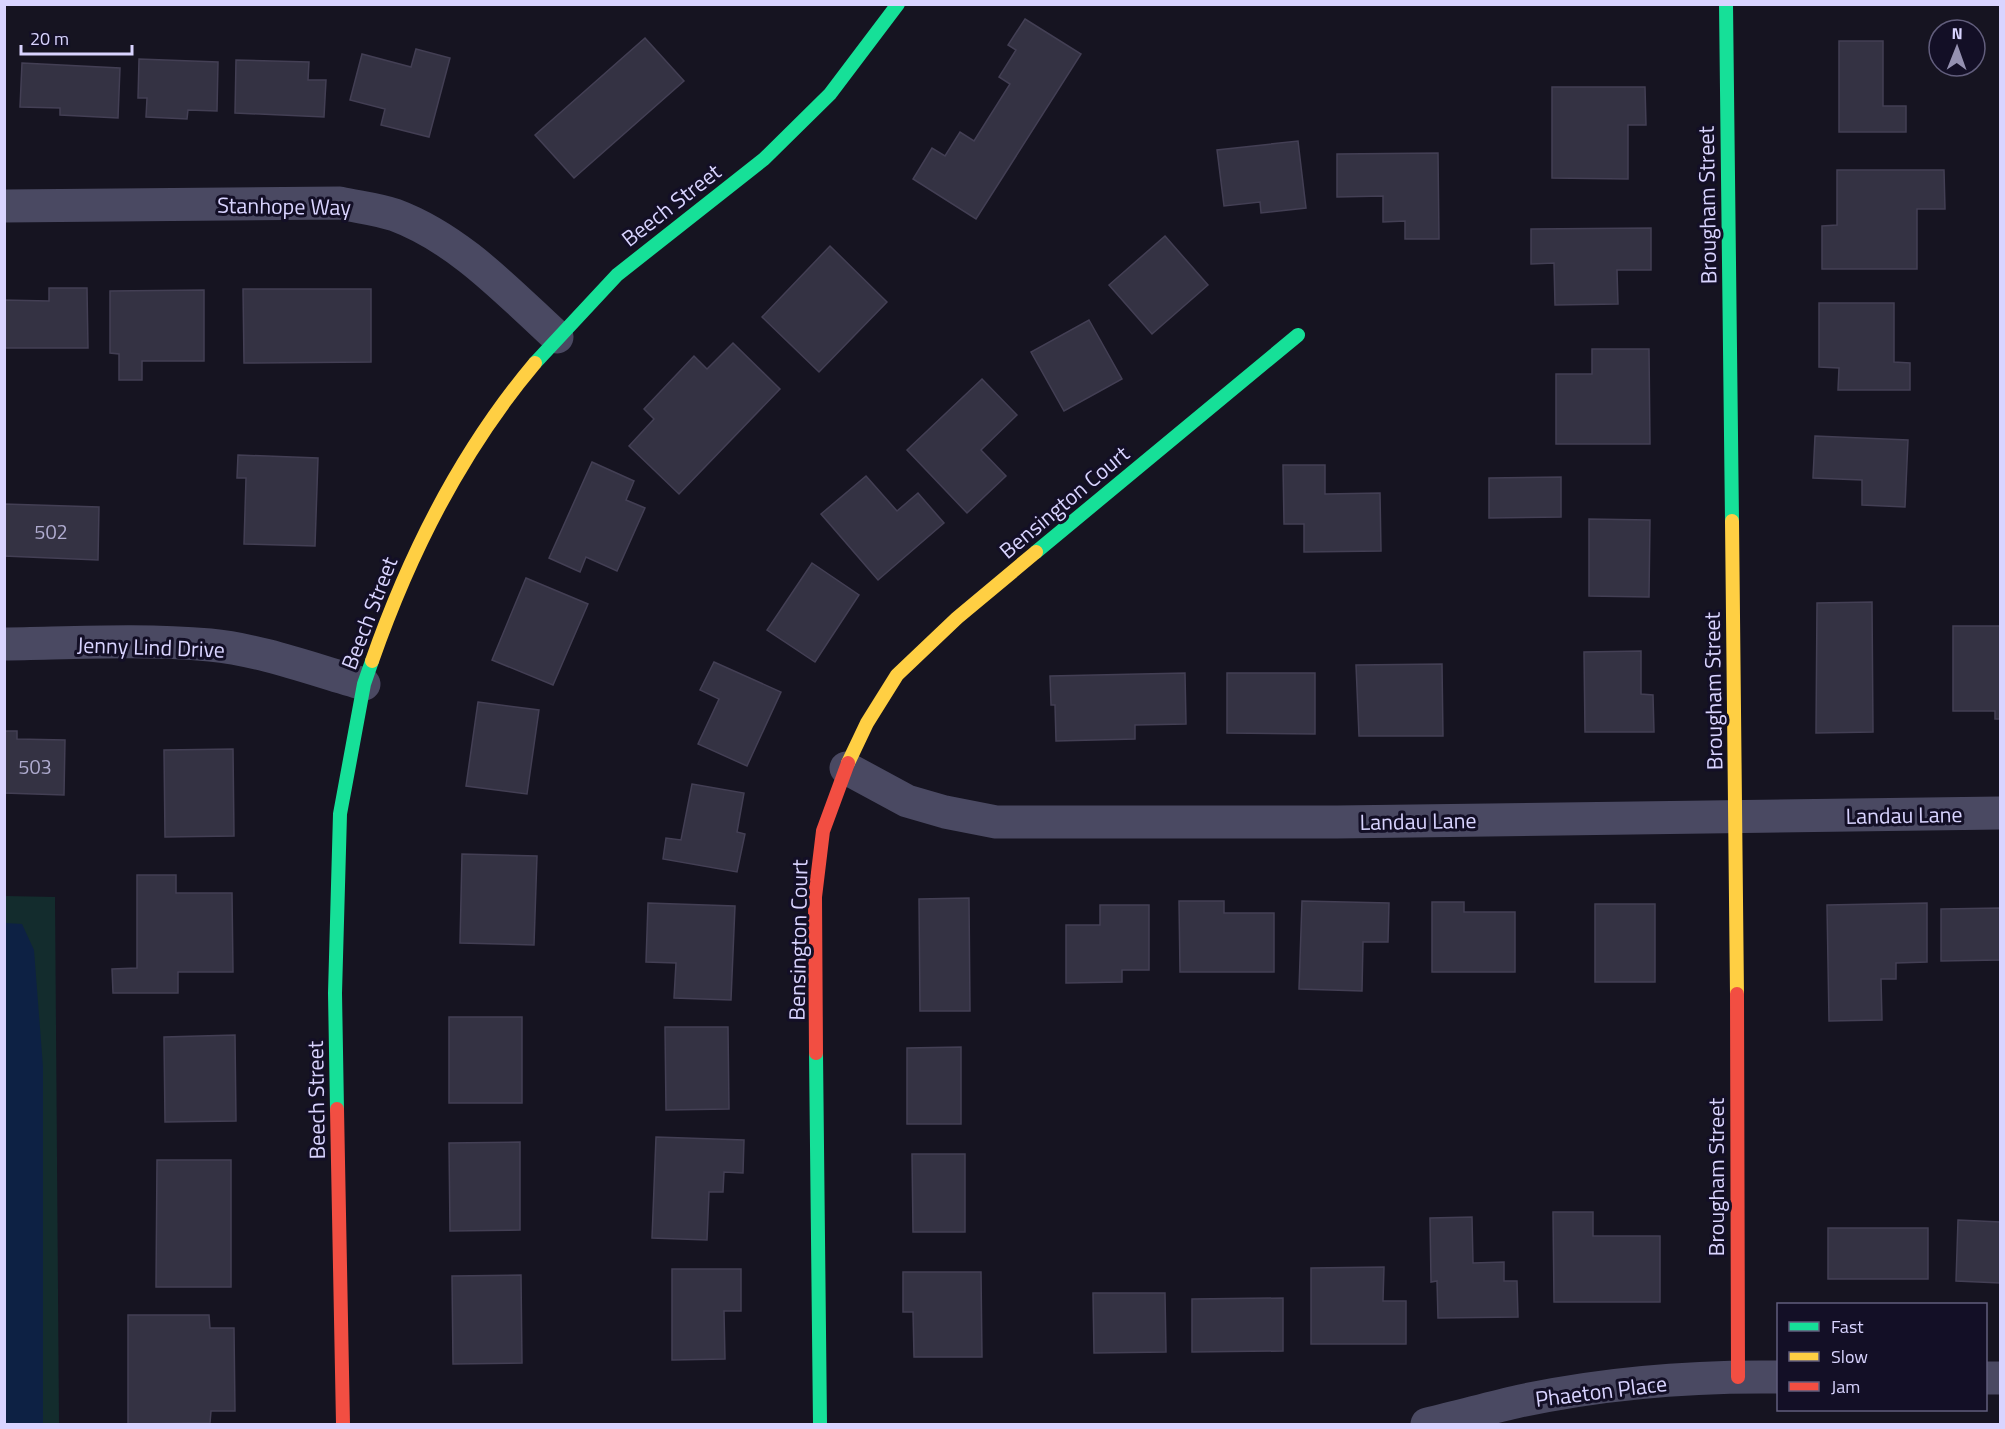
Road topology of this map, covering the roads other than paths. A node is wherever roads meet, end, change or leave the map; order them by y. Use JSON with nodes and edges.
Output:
{"nodes":[{"id":1,"x":898,"y":4,"type":"edge"},
{"id":2,"x":1726,"y":4,"type":"edge"},
{"id":3,"x":4,"y":206,"type":"edge"},
{"id":4,"x":1298,"y":335,"type":"dead end"},
{"id":5,"x":557,"y":337,"type":"junction"},
{"id":6,"x":4,"y":644,"type":"edge"},
{"id":7,"x":364,"y":684,"type":"junction"},
{"id":8,"x":846,"y":768,"type":"junction"},
{"id":9,"x":2001,"y":813,"type":"edge"},
{"id":10,"x":1736,"y":817,"type":"junction"},
{"id":11,"x":1738,"y":1377,"type":"junction"},
{"id":12,"x":1777,"y":1377,"type":"edge"},
{"id":13,"x":343,"y":1425,"type":"edge"},
{"id":14,"x":820,"y":1425,"type":"edge"},
{"id":15,"x":1427,"y":1425,"type":"edge"}],
"edges":[{"from":1,"to":5,"type":"street","name":"Beech Street"},
{"from":2,"to":10,"type":"street","name":"Brougham Street"},
{"from":3,"to":5,"type":"street","name":"Stanhope Way"},
{"from":4,"to":8,"type":"street","name":"Bensington Court"},
{"from":5,"to":7,"type":"street","name":"Beech Street"},
{"from":6,"to":7,"type":"street","name":"Jenny Lind Drive"},
{"from":7,"to":13,"type":"street","name":"Beech Street"},
{"from":8,"to":10,"type":"street","name":"Landau Lane"},
{"from":8,"to":14,"type":"street","name":"Bensington Court"},
{"from":9,"to":10,"type":"street","name":"Landau Lane"},
{"from":10,"to":11,"type":"street","name":"Brougham Street"},
{"from":11,"to":12,"type":"street","name":"Phaeton Place"},
{"from":11,"to":15,"type":"street","name":"Phaeton Place"}]}
